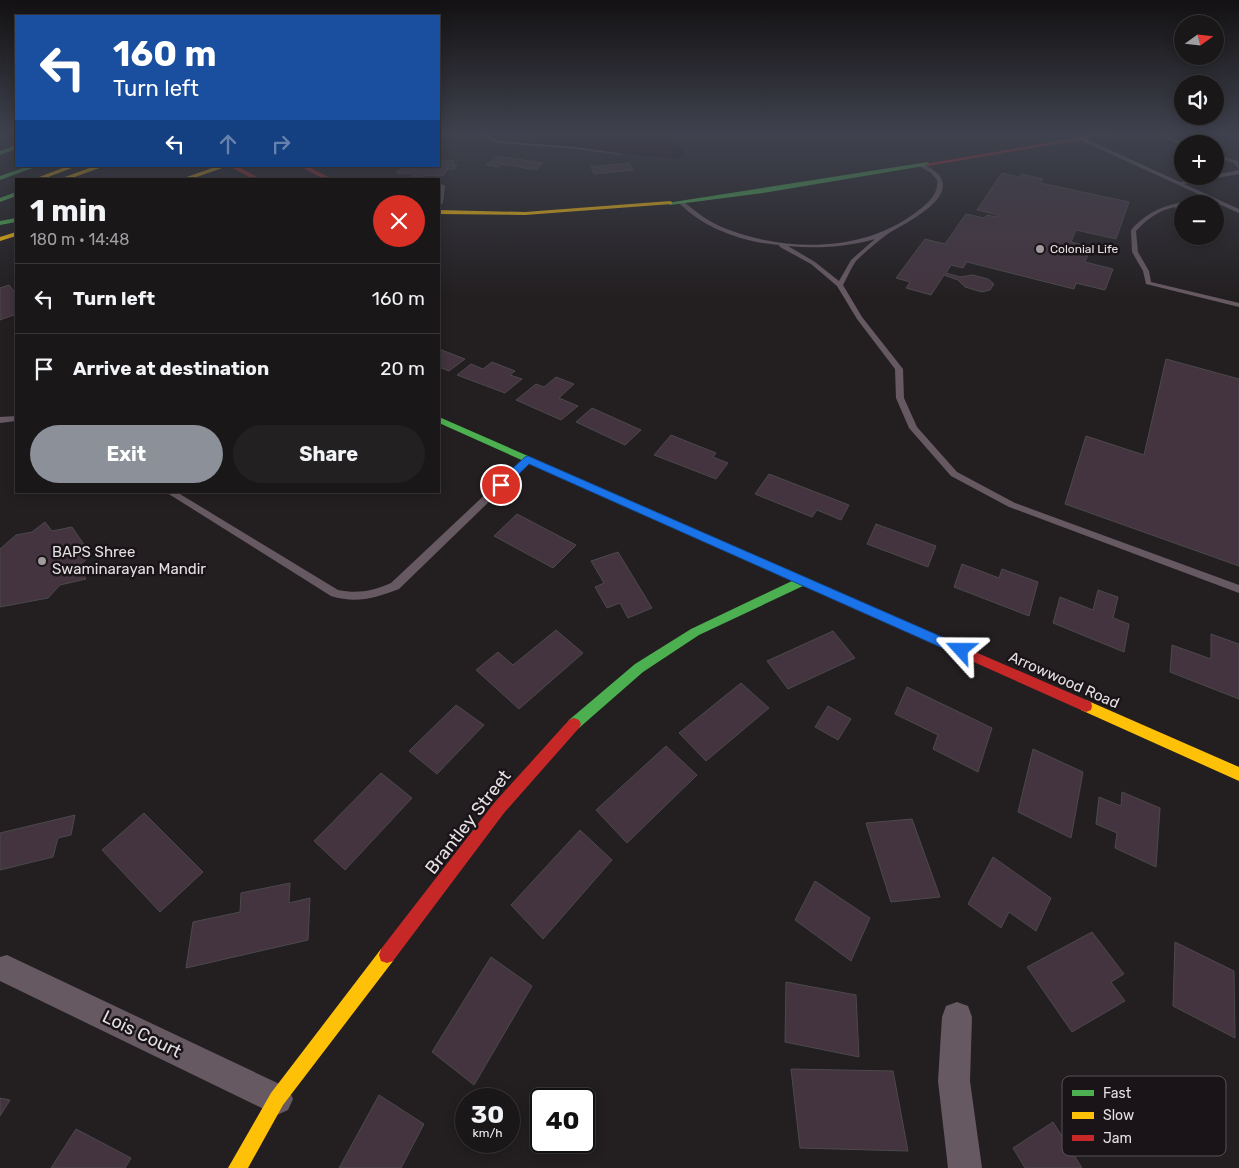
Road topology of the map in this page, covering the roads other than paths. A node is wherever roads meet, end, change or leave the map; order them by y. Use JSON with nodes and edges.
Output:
{"nodes":[{"id":1,"x":442,"y":186,"type":"dead end"},
{"id":2,"x":779,"y":187,"type":"edge"},
{"id":3,"x":940,"y":187,"type":"edge"},
{"id":4,"x":1188,"y":187,"type":"edge"},
{"id":5,"x":15,"y":194,"type":"edge"},
{"id":6,"x":1206,"y":195,"type":"edge"},
{"id":7,"x":440,"y":199,"type":"edge"},
{"id":8,"x":0,"y":200,"type":"edge"},
{"id":9,"x":681,"y":202,"type":"junction"},
{"id":10,"x":1224,"y":204,"type":"edge"},
{"id":11,"x":440,"y":205,"type":"edge"},
{"id":12,"x":1174,"y":205,"type":"edge"},
{"id":13,"x":1239,"y":211,"type":"edge"},
{"id":14,"x":15,"y":220,"type":"edge"},
{"id":15,"x":0,"y":223,"type":"edge"},
{"id":16,"x":887,"y":232,"type":"junction"},
{"id":17,"x":15,"y":234,"type":"edge"},
{"id":18,"x":0,"y":239,"type":"edge"},
{"id":19,"x":772,"y":242,"type":"junction"},
{"id":20,"x":840,"y":285,"type":"junction"},
{"id":21,"x":1239,"y":305,"type":"edge"},
{"id":22,"x":15,"y":419,"type":"edge"},
{"id":23,"x":0,"y":420,"type":"edge"},
{"id":24,"x":440,"y":420,"type":"edge"},
{"id":25,"x":528,"y":459,"type":"junction"},
{"id":26,"x":171,"y":493,"type":"edge"},
{"id":27,"x":803,"y":581,"type":"junction"},
{"id":28,"x":1239,"y":589,"type":"edge"},
{"id":29,"x":1239,"y":774,"type":"edge"},
{"id":30,"x":7,"y":970,"type":"dead end"},
{"id":31,"x":957,"y":1017,"type":"dead end"},
{"id":32,"x":277,"y":1099,"type":"junction"},
{"id":33,"x":237,"y":1168,"type":"edge"},
{"id":34,"x":964,"y":1168,"type":"edge"}],
"edges":[{"from":1,"to":7,"type":"lane"},
{"from":2,"to":9,"type":"main road"},
{"from":3,"to":16,"type":"lane"},
{"from":4,"to":6,"type":"lane"},
{"from":5,"to":8,"type":"main road"},
{"from":9,"to":11,"type":"main road"},
{"from":9,"to":19,"type":"lane"},
{"from":10,"to":13,"type":"lane"},
{"from":12,"to":21,"type":"lane"},
{"from":14,"to":15,"type":"main road"},
{"from":16,"to":19,"type":"lane"},
{"from":16,"to":20,"type":"lane"},
{"from":17,"to":18,"type":"main road"},
{"from":19,"to":20,"type":"lane"},
{"from":20,"to":28,"type":"lane"},
{"from":22,"to":23,"type":"lane"},
{"from":24,"to":25,"type":"main road","name":"Arrowwood Road"},
{"from":25,"to":26,"type":"lane"},
{"from":25,"to":27,"type":"main road","name":"Arrowwood Road"},
{"from":27,"to":29,"type":"main road","name":"Arrowwood Road"},
{"from":27,"to":32,"type":"main road","name":"Brantley Street"},
{"from":30,"to":32,"type":"street","name":"Lois Court"},
{"from":31,"to":34,"type":"street"},
{"from":32,"to":33,"type":"main road","name":"Brantley Street"}]}
